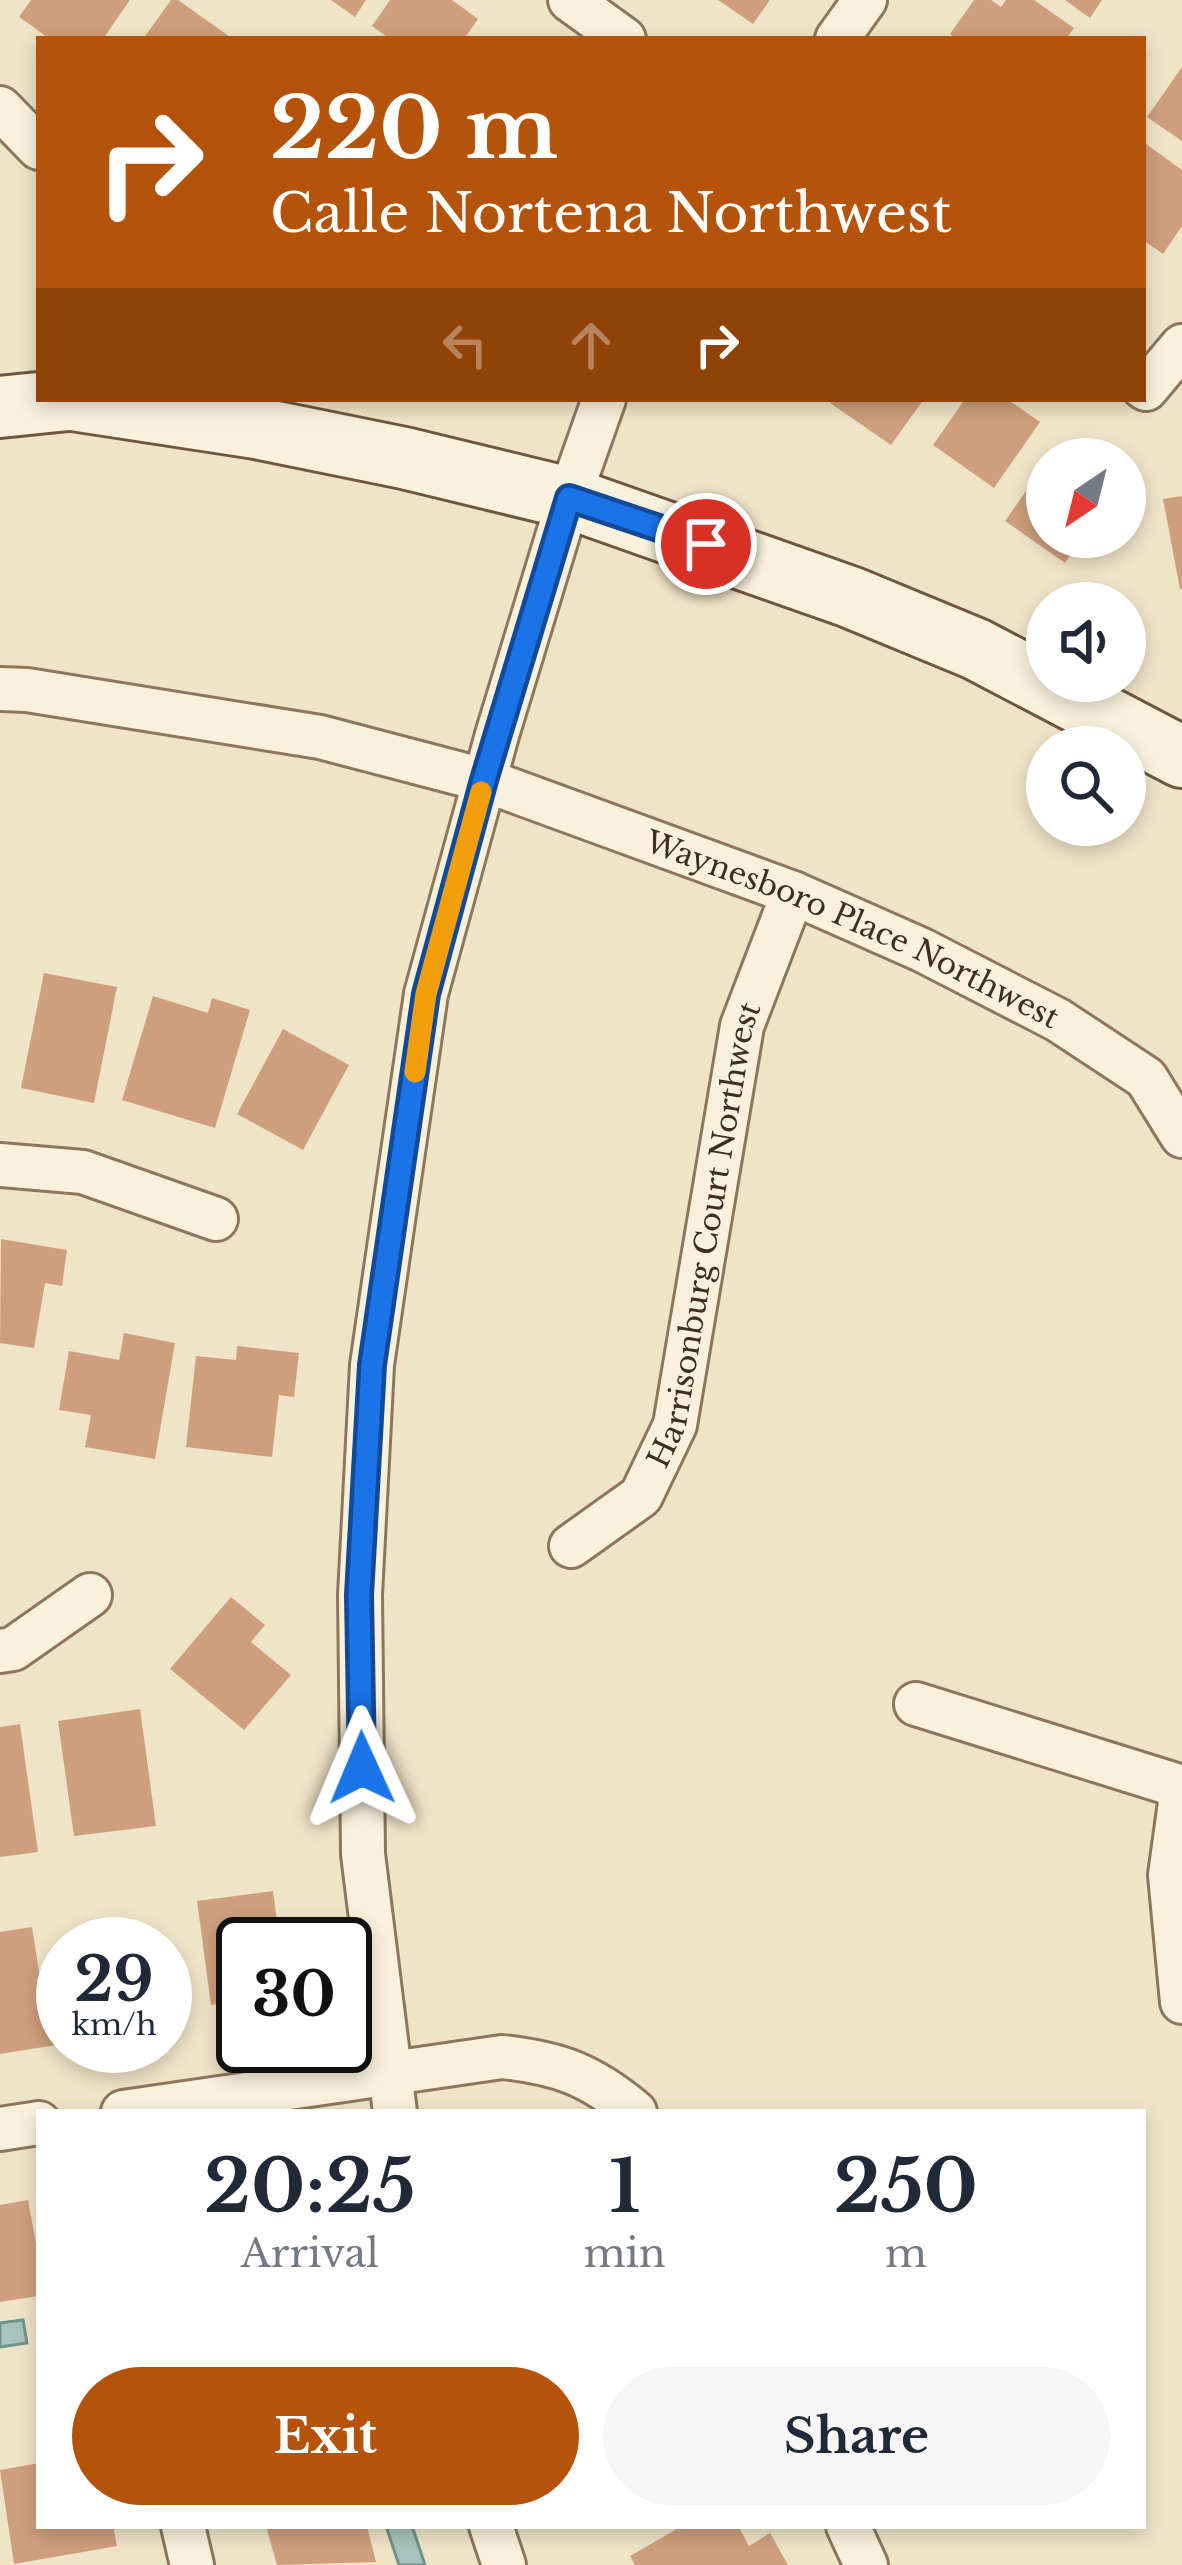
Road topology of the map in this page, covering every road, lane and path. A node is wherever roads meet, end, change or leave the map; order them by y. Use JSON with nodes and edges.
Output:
{"nodes":[{"id":1,"x":570,"y":0,"type":"edge"},
{"id":2,"x":865,"y":0,"type":"edge"},
{"id":3,"x":620,"y":36,"type":"edge"},
{"id":4,"x":839,"y":36,"type":"edge"},
{"id":5,"x":0,"y":108,"type":"edge"},
{"id":6,"x":36,"y":145,"type":"edge"},
{"id":7,"x":1182,"y":346,"type":"edge"},
{"id":8,"x":0,"y":378,"type":"edge"},
{"id":9,"x":1146,"y":387,"type":"edge"},
{"id":10,"x":36,"y":390,"type":"edge"},
{"id":11,"x":42,"y":402,"type":"edge"},
{"id":12,"x":87,"y":402,"type":"edge"},
{"id":13,"x":603,"y":402,"type":"edge"},
{"id":14,"x":0,"y":407,"type":"edge"},
{"id":15,"x":569,"y":498,"type":"junction"},
{"id":16,"x":0,"y":689,"type":"edge"},
{"id":17,"x":1182,"y":757,"type":"edge"},
{"id":18,"x":484,"y":780,"type":"junction"},
{"id":19,"x":793,"y":893,"type":"junction"},
{"id":20,"x":1182,"y":1136,"type":"edge"},
{"id":21,"x":0,"y":1165,"type":"edge"},
{"id":22,"x":216,"y":1219,"type":"dead end"},
{"id":23,"x":571,"y":1546,"type":"dead end"},
{"id":24,"x":90,"y":1595,"type":"dead end"},
{"id":25,"x":0,"y":1651,"type":"edge"},
{"id":26,"x":916,"y":1703,"type":"dead end"},
{"id":27,"x":1182,"y":1787,"type":"edge"},
{"id":28,"x":1182,"y":2002,"type":"edge"},
{"id":29,"x":392,"y":2092,"type":"edge"},
{"id":30,"x":163,"y":2109,"type":"edge"},
{"id":31,"x":632,"y":2109,"type":"edge"},
{"id":32,"x":36,"y":2123,"type":"edge"},
{"id":33,"x":0,"y":2128,"type":"edge"},
{"id":34,"x":184,"y":2529,"type":"edge"},
{"id":35,"x":492,"y":2529,"type":"edge"},
{"id":36,"x":849,"y":2529,"type":"edge"},
{"id":37,"x":192,"y":2565,"type":"edge"},
{"id":38,"x":504,"y":2565,"type":"edge"},
{"id":39,"x":866,"y":2565,"type":"edge"}],
"edges":[{"from":1,"to":3,"type":"street"},
{"from":2,"to":4,"type":"street"},
{"from":5,"to":6,"type":"street"},
{"from":7,"to":9,"type":"street"},
{"from":8,"to":10,"type":"street"},
{"from":11,"to":14,"type":"street"},
{"from":12,"to":15,"type":"street"},
{"from":13,"to":15,"type":"street"},
{"from":15,"to":17,"type":"street"},
{"from":15,"to":18,"type":"street"},
{"from":16,"to":18,"type":"street","name":"Waynesboro Place Northwest"},
{"from":18,"to":19,"type":"street","name":"Waynesboro Place Northwest"},
{"from":18,"to":29,"type":"street"},
{"from":19,"to":20,"type":"street","name":"Waynesboro Place Northwest"},
{"from":19,"to":23,"type":"street","name":"Harrisonburg Court Northwest"},
{"from":21,"to":22,"type":"street"},
{"from":24,"to":25,"type":"street"},
{"from":26,"to":27,"type":"street"},
{"from":27,"to":28,"type":"street"},
{"from":29,"to":30,"type":"street"},
{"from":29,"to":31,"type":"street"},
{"from":32,"to":33,"type":"street"},
{"from":34,"to":37,"type":"street"},
{"from":35,"to":38,"type":"street"},
{"from":36,"to":39,"type":"street"}]}
